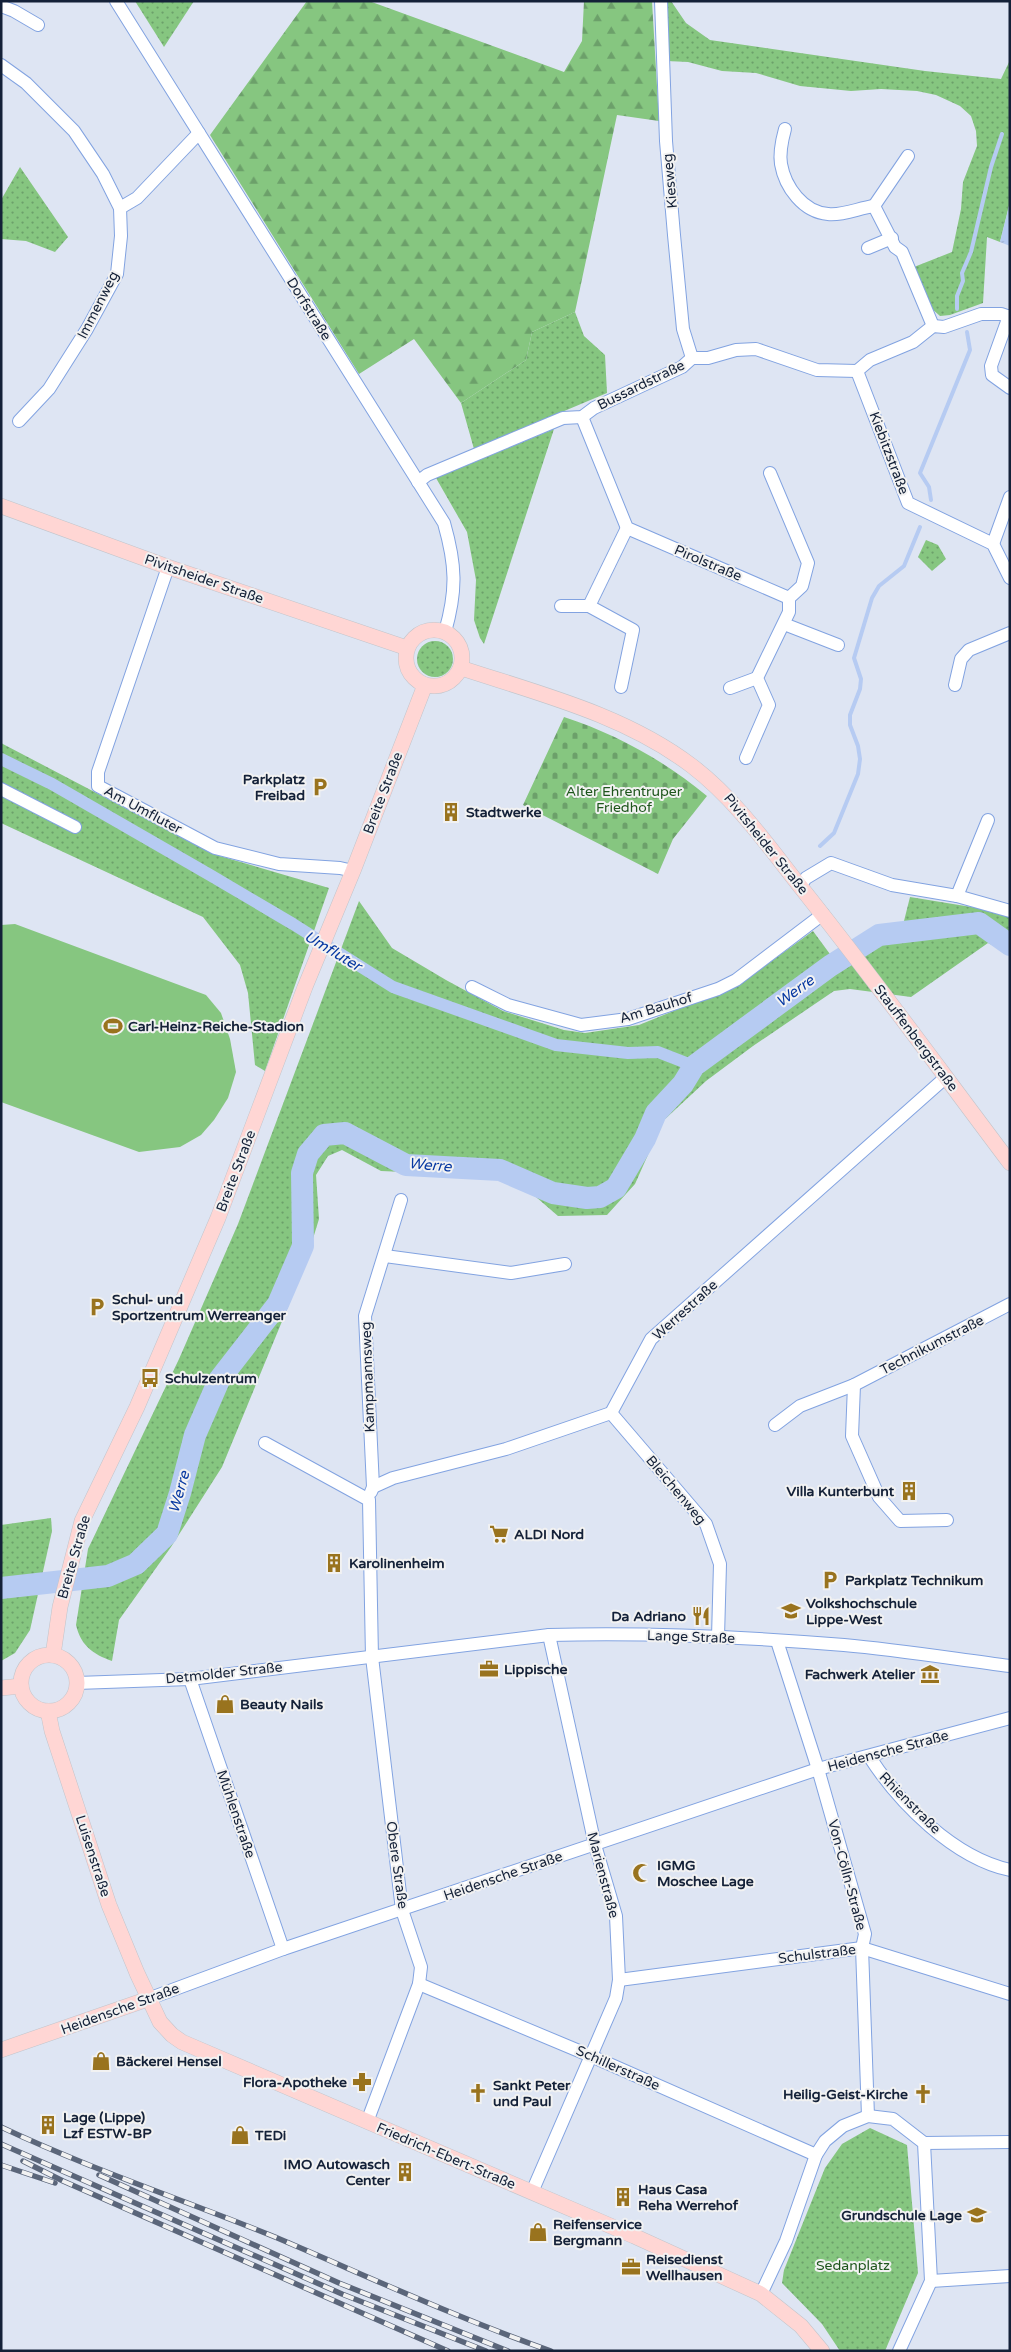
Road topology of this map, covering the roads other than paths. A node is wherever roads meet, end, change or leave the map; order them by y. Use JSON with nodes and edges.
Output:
{"nodes":[{"id":1,"x":116,"y":1,"type":"edge"},
{"id":2,"x":661,"y":1,"type":"edge"},
{"id":3,"x":2,"y":9,"type":"edge"},
{"id":4,"x":38,"y":25,"type":"dead end"},
{"id":5,"x":1,"y":65,"type":"edge"},
{"id":6,"x":785,"y":129,"type":"dead end"},
{"id":7,"x":199,"y":133,"type":"junction"},
{"id":8,"x":908,"y":156,"type":"dead end"},
{"id":9,"x":874,"y":206,"type":"junction"},
{"id":10,"x":120,"y":208,"type":"junction"},
{"id":11,"x":892,"y":238,"type":"junction"},
{"id":12,"x":868,"y":248,"type":"dead end"},
{"id":13,"x":1009,"y":316,"type":"edge"},
{"id":14,"x":933,"y":326,"type":"junction"},
{"id":15,"x":692,"y":358,"type":"junction"},
{"id":16,"x":857,"y":371,"type":"junction"},
{"id":17,"x":1010,"y":388,"type":"edge"},
{"id":18,"x":582,"y":417,"type":"junction"},
{"id":19,"x":20,"y":421,"type":"dead end"},
{"id":20,"x":770,"y":473,"type":"dead end"},
{"id":21,"x":418,"y":482,"type":"junction"},
{"id":22,"x":1010,"y":497,"type":"edge"},
{"id":23,"x":1,"y":506,"type":"edge"},
{"id":24,"x":627,"y":528,"type":"junction"},
{"id":25,"x":994,"y":544,"type":"junction"},
{"id":26,"x":168,"y":566,"type":"junction"},
{"id":27,"x":1010,"y":578,"type":"edge"},
{"id":28,"x":789,"y":598,"type":"junction"},
{"id":29,"x":560,"y":606,"type":"dead end"},
{"id":30,"x":589,"y":606,"type":"junction"},
{"id":31,"x":784,"y":624,"type":"junction"},
{"id":32,"x":445,"y":632,"type":"junction"},
{"id":33,"x":1010,"y":633,"type":"edge"},
{"id":34,"x":838,"y":646,"type":"dead end"},
{"id":35,"x":407,"y":648,"type":"junction"},
{"id":36,"x":461,"y":668,"type":"junction"},
{"id":37,"x":757,"y":678,"type":"junction"},
{"id":38,"x":425,"y":685,"type":"junction"},
{"id":39,"x":955,"y":685,"type":"dead end"},
{"id":40,"x":620,"y":687,"type":"dead end"},
{"id":41,"x":730,"y":688,"type":"dead end"},
{"id":42,"x":746,"y":758,"type":"dead end"},
{"id":43,"x":1,"y":789,"type":"edge"},
{"id":44,"x":988,"y":820,"type":"dead end"},
{"id":45,"x":75,"y":827,"type":"dead end"},
{"id":46,"x":353,"y":871,"type":"junction"},
{"id":47,"x":800,"y":886,"type":"junction"},
{"id":48,"x":957,"y":896,"type":"junction"},
{"id":49,"x":1010,"y":911,"type":"edge"},
{"id":50,"x":823,"y":914,"type":"junction"},
{"id":51,"x":472,"y":987,"type":"dead end"},
{"id":52,"x":945,"y":1078,"type":"junction"},
{"id":53,"x":1010,"y":1163,"type":"edge"},
{"id":54,"x":401,"y":1200,"type":"dead end"},
{"id":55,"x":385,"y":1256,"type":"junction"},
{"id":56,"x":565,"y":1264,"type":"dead end"},
{"id":57,"x":1010,"y":1304,"type":"edge"},
{"id":58,"x":854,"y":1385,"type":"junction"},
{"id":59,"x":611,"y":1414,"type":"junction"},
{"id":60,"x":776,"y":1425,"type":"dead end"},
{"id":61,"x":265,"y":1443,"type":"dead end"},
{"id":62,"x":373,"y":1487,"type":"junction"},
{"id":63,"x":369,"y":1500,"type":"junction"},
{"id":64,"x":947,"y":1520,"type":"dead end"},
{"id":65,"x":549,"y":1635,"type":"junction"},
{"id":66,"x":718,"y":1637,"type":"junction"},
{"id":67,"x":777,"y":1641,"type":"junction"},
{"id":68,"x":53,"y":1655,"type":"junction"},
{"id":69,"x":372,"y":1657,"type":"junction"},
{"id":70,"x":1010,"y":1666,"type":"edge"},
{"id":71,"x":190,"y":1679,"type":"junction"},
{"id":72,"x":77,"y":1683,"type":"junction"},
{"id":73,"x":21,"y":1686,"type":"junction"},
{"id":74,"x":1,"y":1688,"type":"edge"},
{"id":75,"x":48,"y":1711,"type":"junction"},
{"id":76,"x":1010,"y":1718,"type":"edge"},
{"id":77,"x":869,"y":1756,"type":"junction"},
{"id":78,"x":818,"y":1769,"type":"junction"},
{"id":79,"x":594,"y":1845,"type":"junction"},
{"id":80,"x":1010,"y":1870,"type":"edge"},
{"id":81,"x":402,"y":1910,"type":"junction"},
{"id":82,"x":862,"y":1948,"type":"junction"},
{"id":83,"x":283,"y":1949,"type":"junction"},
{"id":84,"x":619,"y":1980,"type":"junction"},
{"id":85,"x":419,"y":1984,"type":"junction"},
{"id":86,"x":1010,"y":1994,"type":"edge"},
{"id":87,"x":148,"y":1999,"type":"junction"},
{"id":88,"x":1,"y":2050,"type":"edge"},
{"id":89,"x":592,"y":2056,"type":"junction"},
{"id":90,"x":868,"y":2116,"type":"junction"},
{"id":91,"x":367,"y":2122,"type":"junction"},
{"id":92,"x":1010,"y":2142,"type":"edge"},
{"id":93,"x":924,"y":2143,"type":"junction"},
{"id":94,"x":816,"y":2155,"type":"junction"},
{"id":95,"x":532,"y":2192,"type":"junction"},
{"id":96,"x":1010,"y":2276,"type":"edge"},
{"id":97,"x":931,"y":2281,"type":"junction"},
{"id":98,"x":761,"y":2294,"type":"junction"},
{"id":99,"x":822,"y":2351,"type":"edge"},
{"id":100,"x":899,"y":2351,"type":"edge"}],
"edges":[{"from":1,"to":7,"type":"street","name":"Dorfstraße"},
{"from":2,"to":15,"type":"street","name":"Kiesweg"},
{"from":3,"to":4,"type":"street"},
{"from":5,"to":10,"type":"street","name":"Immenweg"},
{"from":6,"to":9,"type":"street"},
{"from":7,"to":10,"type":"street"},
{"from":7,"to":21,"type":"street","name":"Dorfstraße"},
{"from":8,"to":9,"type":"street"},
{"from":9,"to":11,"type":"street"},
{"from":10,"to":19,"type":"street","name":"Immenweg"},
{"from":11,"to":12,"type":"street"},
{"from":11,"to":14,"type":"street"},
{"from":13,"to":14,"type":"street"},
{"from":13,"to":17,"type":"street"},
{"from":14,"to":16,"type":"street"},
{"from":15,"to":16,"type":"street","name":"Bussardstraße"},
{"from":15,"to":18,"type":"street","name":"Bussardstraße"},
{"from":16,"to":25,"type":"street","name":"Kiebitzstraße"},
{"from":18,"to":21,"type":"street","name":"Bussardstraße"},
{"from":18,"to":24,"type":"street"},
{"from":20,"to":28,"type":"street"},
{"from":21,"to":32,"type":"street","name":"Dorfstraße"},
{"from":22,"to":25,"type":"street"},
{"from":23,"to":26,"type":"main road","name":"Pivitsheider Straße"},
{"from":24,"to":28,"type":"street","name":"Pirolstraße"},
{"from":24,"to":30,"type":"street"},
{"from":25,"to":27,"type":"street"},
{"from":26,"to":35,"type":"main road","name":"Pivitsheider Straße"},
{"from":26,"to":46,"type":"street","name":"Am Umfluter"},
{"from":28,"to":31,"type":"street"},
{"from":29,"to":30,"type":"street"},
{"from":30,"to":40,"type":"street"},
{"from":31,"to":34,"type":"street"},
{"from":31,"to":37,"type":"street"},
{"from":32,"to":35,"type":"main road"},
{"from":32,"to":36,"type":"main road"},
{"from":33,"to":39,"type":"street"},
{"from":35,"to":38,"type":"main road"},
{"from":36,"to":38,"type":"main road"},
{"from":36,"to":47,"type":"main road","name":"Pivitsheider Straße"},
{"from":37,"to":41,"type":"street"},
{"from":37,"to":42,"type":"street"},
{"from":38,"to":46,"type":"main road","name":"Breite Straße"},
{"from":43,"to":45,"type":"street"},
{"from":44,"to":48,"type":"street"},
{"from":46,"to":68,"type":"main road","name":"Breite Straße"},
{"from":47,"to":48,"type":"street"},
{"from":47,"to":50,"type":"main road","name":"Pivitsheider Straße"},
{"from":48,"to":49,"type":"street"},
{"from":50,"to":51,"type":"street","name":"Am Bauhof"},
{"from":50,"to":52,"type":"main road","name":"Stauffenbergstraße"},
{"from":52,"to":53,"type":"main road","name":"Stauffenbergstraße"},
{"from":52,"to":59,"type":"street","name":"Werrestraße"},
{"from":54,"to":55,"type":"street","name":"Kampmannsweg"},
{"from":55,"to":56,"type":"street"},
{"from":55,"to":62,"type":"street","name":"Kampmannsweg"},
{"from":57,"to":58,"type":"street","name":"Technikumstraße"},
{"from":58,"to":60,"type":"street","name":"Technikumstraße"},
{"from":58,"to":64,"type":"street"},
{"from":59,"to":62,"type":"street"},
{"from":59,"to":66,"type":"street","name":"Bleichenweg"},
{"from":61,"to":63,"type":"street"},
{"from":62,"to":63,"type":"street","name":"Kampmannsweg"},
{"from":63,"to":69,"type":"street","name":"Obere Straße"},
{"from":65,"to":66,"type":"street","name":"Lange Straße"},
{"from":65,"to":69,"type":"street","name":"Lange Straße"},
{"from":65,"to":79,"type":"street","name":"Marienstraße"},
{"from":66,"to":67,"type":"street","name":"Lange Straße"},
{"from":67,"to":70,"type":"street","name":"Lange Straße"},
{"from":67,"to":78,"type":"street","name":"Von-Cölln-Straße"},
{"from":68,"to":72,"type":"main road"},
{"from":68,"to":73,"type":"main road"},
{"from":69,"to":71,"type":"street","name":"Detmolder Straße"},
{"from":69,"to":81,"type":"street","name":"Obere Straße"},
{"from":71,"to":72,"type":"street","name":"Detmolder Straße"},
{"from":71,"to":83,"type":"street","name":"Mühlenstraße"},
{"from":72,"to":75,"type":"main road"},
{"from":73,"to":74,"type":"main road"},
{"from":73,"to":75,"type":"main road"},
{"from":75,"to":87,"type":"main road","name":"Luisenstraße"},
{"from":76,"to":77,"type":"street","name":"Heidensche Straße"},
{"from":77,"to":78,"type":"street","name":"Heidensche Straße"},
{"from":77,"to":80,"type":"street","name":"Rhienstraße"},
{"from":78,"to":79,"type":"street","name":"Heidensche Straße"},
{"from":78,"to":82,"type":"street","name":"Von-Cölln-Straße"},
{"from":79,"to":81,"type":"street","name":"Heidensche Straße"},
{"from":79,"to":84,"type":"street","name":"Marienstraße"},
{"from":81,"to":83,"type":"street","name":"Heidensche Straße"},
{"from":81,"to":85,"type":"street","name":"Obere Straße"},
{"from":82,"to":84,"type":"street","name":"Schulstraße"},
{"from":82,"to":86,"type":"street","name":"Schulstraße"},
{"from":82,"to":90,"type":"street","name":"Von-Cölln-Straße"},
{"from":83,"to":87,"type":"street","name":"Heidensche Straße"},
{"from":84,"to":89,"type":"street","name":"Marienstraße"},
{"from":85,"to":89,"type":"street","name":"Schillerstraße"},
{"from":85,"to":91,"type":"street","name":"Obere Straße"},
{"from":87,"to":88,"type":"main road","name":"Heidensche Straße"},
{"from":87,"to":91,"type":"main road","name":"Friedrich-Ebert-Straße"},
{"from":89,"to":94,"type":"street","name":"Schillerstraße"},
{"from":89,"to":95,"type":"street","name":"Marienstraße"},
{"from":90,"to":93,"type":"street"},
{"from":90,"to":94,"type":"street"},
{"from":91,"to":95,"type":"main road","name":"Friedrich-Ebert-Straße"},
{"from":92,"to":93,"type":"street"},
{"from":93,"to":97,"type":"street"},
{"from":94,"to":98,"type":"street"},
{"from":95,"to":98,"type":"main road","name":"Friedrich-Ebert-Straße"},
{"from":96,"to":97,"type":"street"},
{"from":97,"to":100,"type":"street"},
{"from":98,"to":99,"type":"main road","name":"Friedrich-Ebert-Straße"}]}
